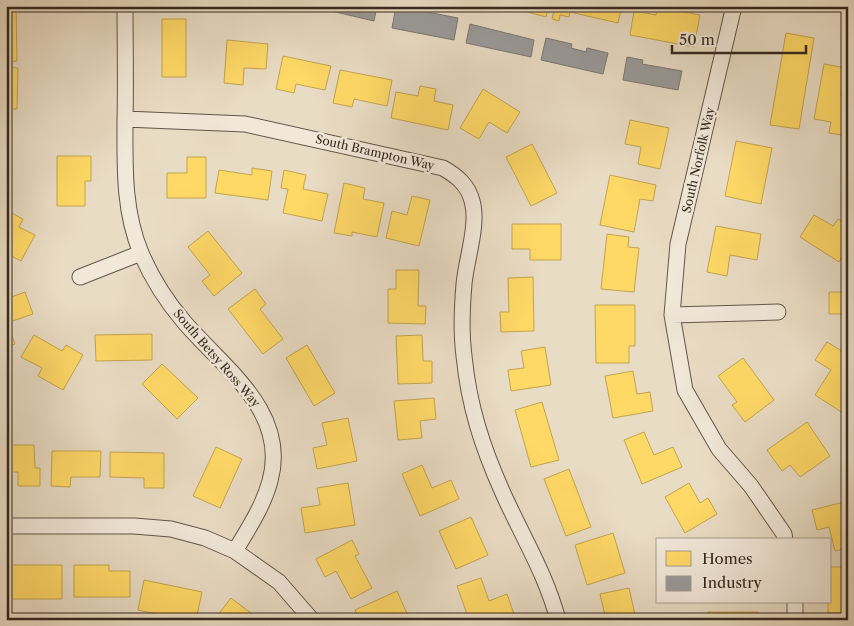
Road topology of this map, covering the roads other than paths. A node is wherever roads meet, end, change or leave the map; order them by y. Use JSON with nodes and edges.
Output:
{"nodes":[{"id":1,"x":125,"y":6,"type":"edge"},
{"id":2,"x":734,"y":6,"type":"edge"},
{"id":3,"x":126,"y":119,"type":"junction"},
{"id":4,"x":141,"y":253,"type":"junction"},
{"id":5,"x":80,"y":277,"type":"dead end"},
{"id":6,"x":778,"y":312,"type":"dead end"},
{"id":7,"x":672,"y":315,"type":"junction"},
{"id":8,"x":6,"y":526,"type":"edge"},
{"id":9,"x":785,"y":538,"type":"edge"},
{"id":10,"x":235,"y":552,"type":"junction"},
{"id":11,"x":795,"y":604,"type":"edge"},
{"id":12,"x":312,"y":620,"type":"edge"},
{"id":13,"x":558,"y":620,"type":"edge"},
{"id":14,"x":795,"y":620,"type":"edge"}],
"edges":[{"from":1,"to":3,"type":"street","name":"South Betsy Ross Way"},
{"from":2,"to":7,"type":"street","name":"South Norfolk Way"},
{"from":3,"to":4,"type":"street","name":"South Betsy Ross Way"},
{"from":3,"to":13,"type":"street","name":"South Brampton Way"},
{"from":4,"to":5,"type":"street"},
{"from":4,"to":10,"type":"street","name":"South Betsy Ross Way"},
{"from":6,"to":7,"type":"street"},
{"from":7,"to":9,"type":"street","name":"South Norfolk Way"},
{"from":8,"to":10,"type":"street"},
{"from":10,"to":12,"type":"street"},
{"from":11,"to":14,"type":"street"}]}
